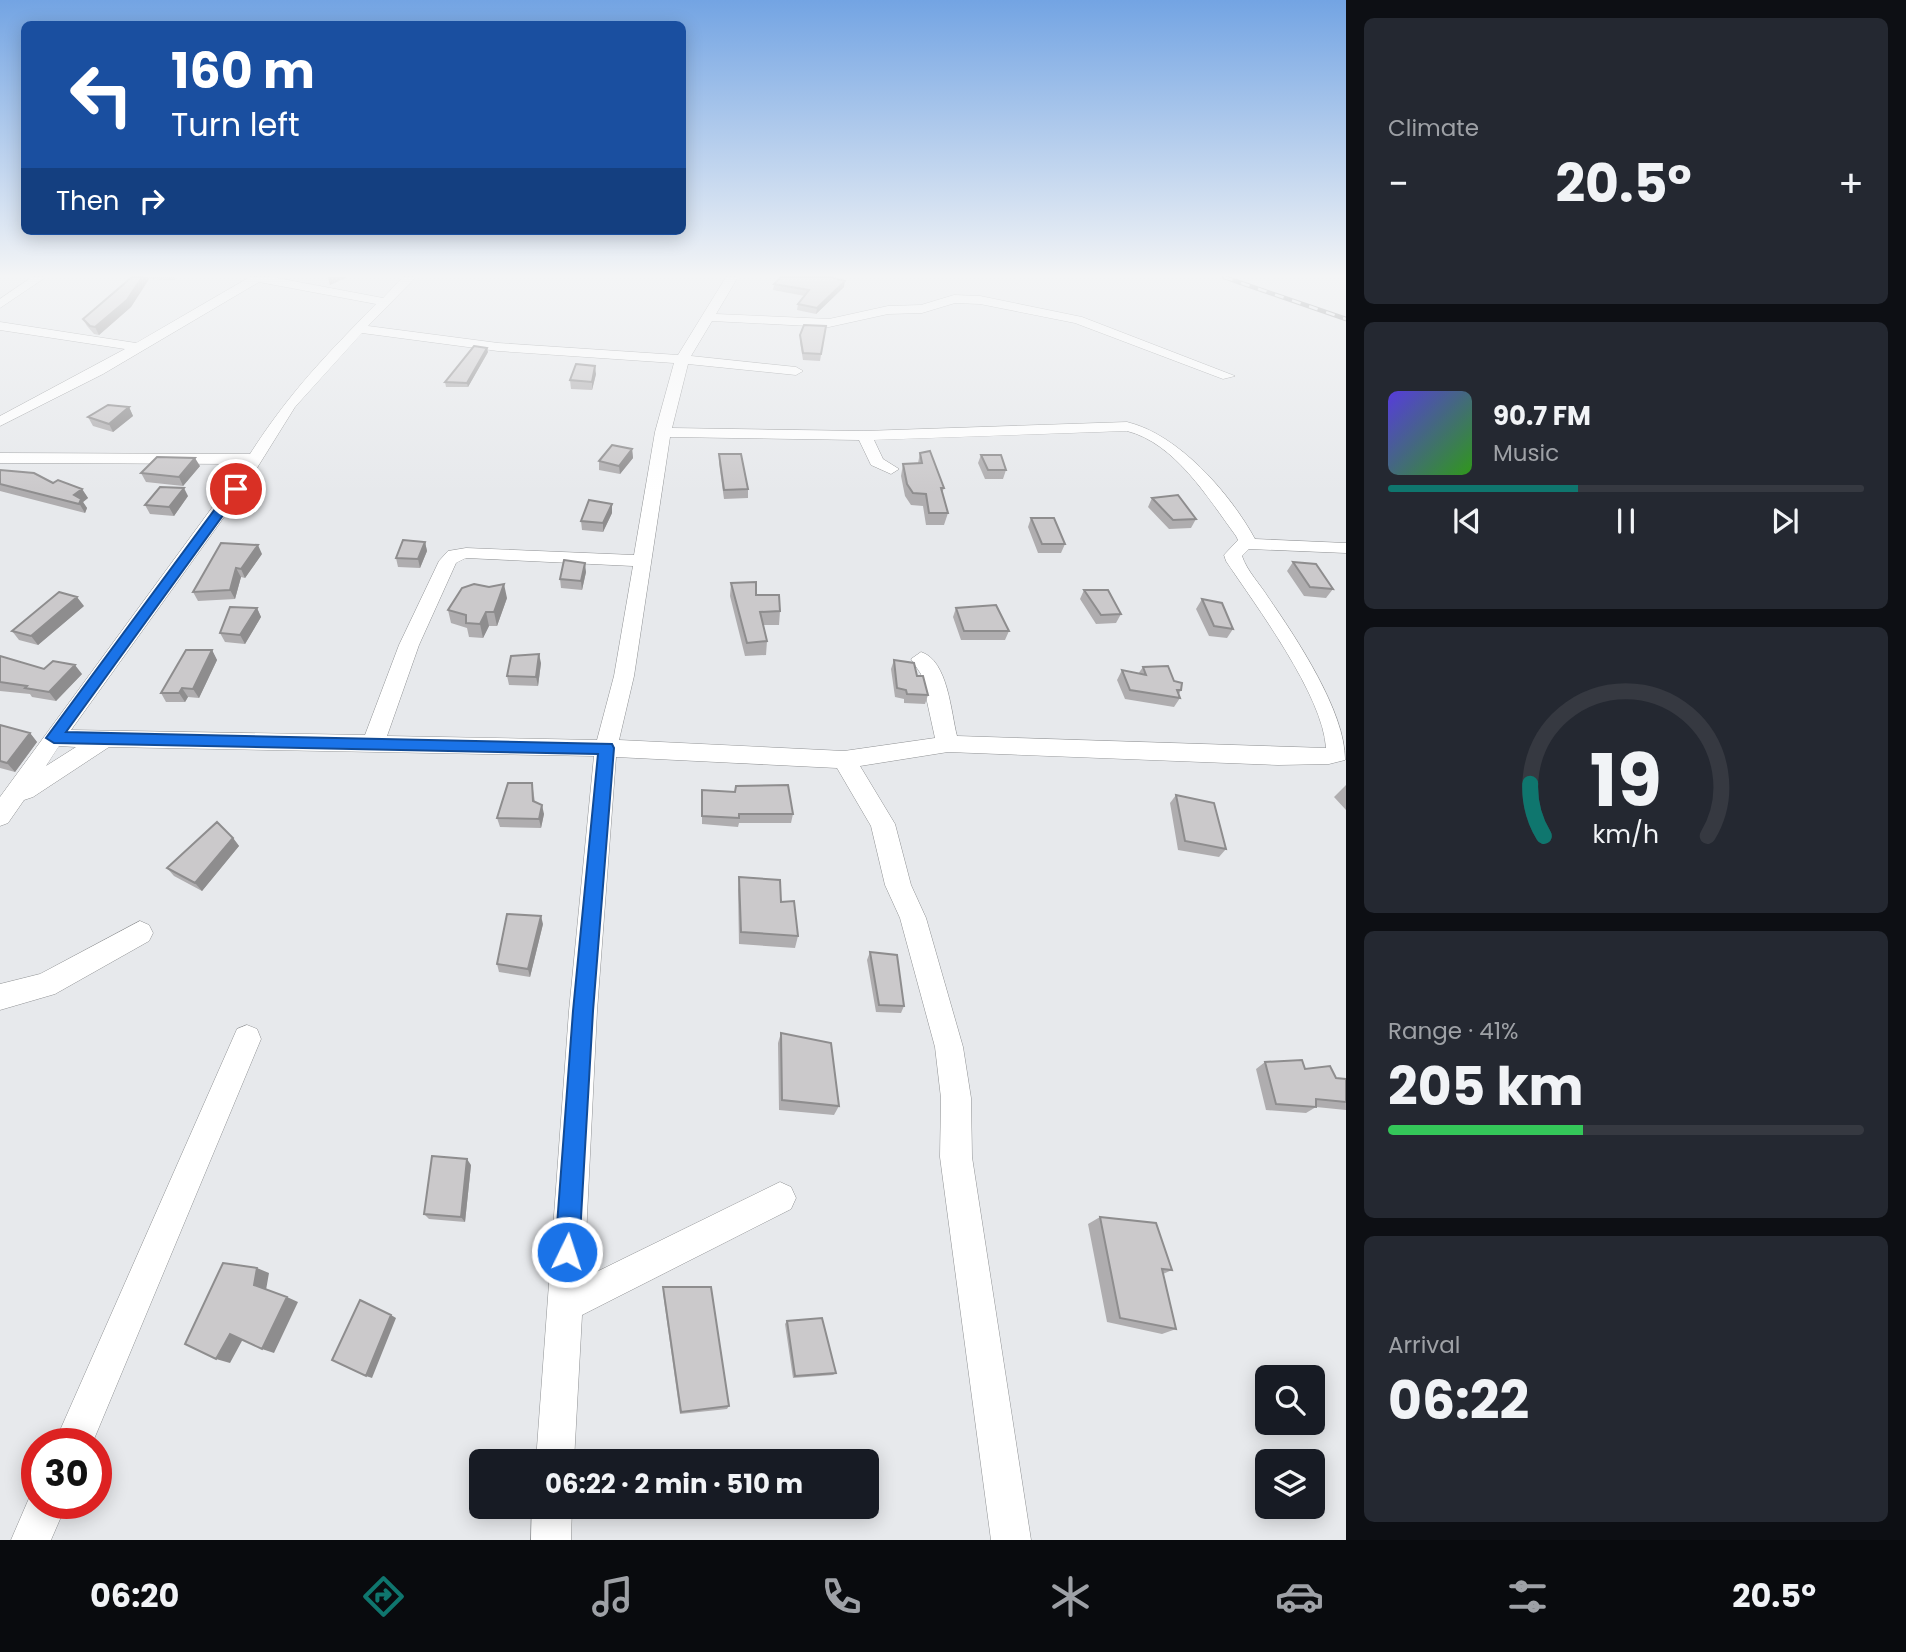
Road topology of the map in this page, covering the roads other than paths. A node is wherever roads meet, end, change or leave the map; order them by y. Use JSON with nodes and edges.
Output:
{"nodes":[{"id":1,"x":132,"y":349,"type":"edge"},
{"id":2,"x":340,"y":349,"type":"edge"},
{"id":3,"x":523,"y":349,"type":"edge"},
{"id":4,"x":688,"y":349,"type":"edge"},
{"id":5,"x":1155,"y":349,"type":"edge"},
{"id":6,"x":682,"y":360,"type":"junction"},
{"id":7,"x":796,"y":371,"type":"dead end"},
{"id":8,"x":1228,"y":376,"type":"dead end"},
{"id":9,"x":0,"y":422,"type":"edge"},
{"id":10,"x":663,"y":432,"type":"junction"},
{"id":11,"x":864,"y":436,"type":"junction"},
{"id":12,"x":0,"y":457,"type":"edge"},
{"id":13,"x":254,"y":459,"type":"junction"},
{"id":14,"x":891,"y":469,"type":"dead end"},
{"id":15,"x":1245,"y":544,"type":"junction"},
{"id":16,"x":1346,"y":548,"type":"edge"},
{"id":17,"x":643,"y":561,"type":"junction"},
{"id":18,"x":920,"y":659,"type":"dead end"},
{"id":19,"x":54,"y":738,"type":"junction"},
{"id":20,"x":105,"y":738,"type":"junction"},
{"id":21,"x":374,"y":742,"type":"junction"},
{"id":22,"x":947,"y":744,"type":"junction"},
{"id":23,"x":606,"y":748,"type":"junction"},
{"id":24,"x":844,"y":761,"type":"junction"},
{"id":25,"x":3,"y":811,"type":"edge"},
{"id":26,"x":140,"y":933,"type":"dead end"},
{"id":27,"x":0,"y":997,"type":"edge"},
{"id":28,"x":247,"y":1038,"type":"dead end"},
{"id":29,"x":780,"y":1198,"type":"dead end"},
{"id":30,"x":564,"y":1306,"type":"junction"},
{"id":31,"x":80,"y":1428,"type":"edge"},
{"id":32,"x":556,"y":1449,"type":"edge"},
{"id":33,"x":41,"y":1519,"type":"edge"},
{"id":34,"x":552,"y":1519,"type":"edge"},
{"id":35,"x":32,"y":1540,"type":"edge"},
{"id":36,"x":551,"y":1540,"type":"edge"},
{"id":37,"x":1011,"y":1540,"type":"edge"}],
"edges":[{"from":1,"to":9,"type":"street"},
{"from":2,"to":13,"type":"street"},
{"from":3,"to":6,"type":"street"},
{"from":4,"to":6,"type":"street"},
{"from":5,"to":8,"type":"street"},
{"from":6,"to":7,"type":"street"},
{"from":6,"to":10,"type":"street"},
{"from":10,"to":11,"type":"street"},
{"from":10,"to":17,"type":"street"},
{"from":11,"to":14,"type":"street"},
{"from":11,"to":15,"type":"street"},
{"from":12,"to":13,"type":"street"},
{"from":13,"to":19,"type":"street"},
{"from":15,"to":16,"type":"street"},
{"from":15,"to":22,"type":"street"},
{"from":17,"to":21,"type":"street"},
{"from":17,"to":23,"type":"street"},
{"from":18,"to":22,"type":"street"},
{"from":19,"to":20,"type":"street"},
{"from":19,"to":25,"type":"street"},
{"from":20,"to":21,"type":"street"},
{"from":20,"to":25,"type":"street"},
{"from":21,"to":23,"type":"street"},
{"from":22,"to":24,"type":"street"},
{"from":23,"to":24,"type":"street"},
{"from":23,"to":30,"type":"street"},
{"from":24,"to":37,"type":"street"},
{"from":26,"to":27,"type":"street"},
{"from":28,"to":31,"type":"street"},
{"from":29,"to":30,"type":"street"},
{"from":30,"to":32,"type":"street"},
{"from":33,"to":35,"type":"street"},
{"from":34,"to":36,"type":"street"}]}
